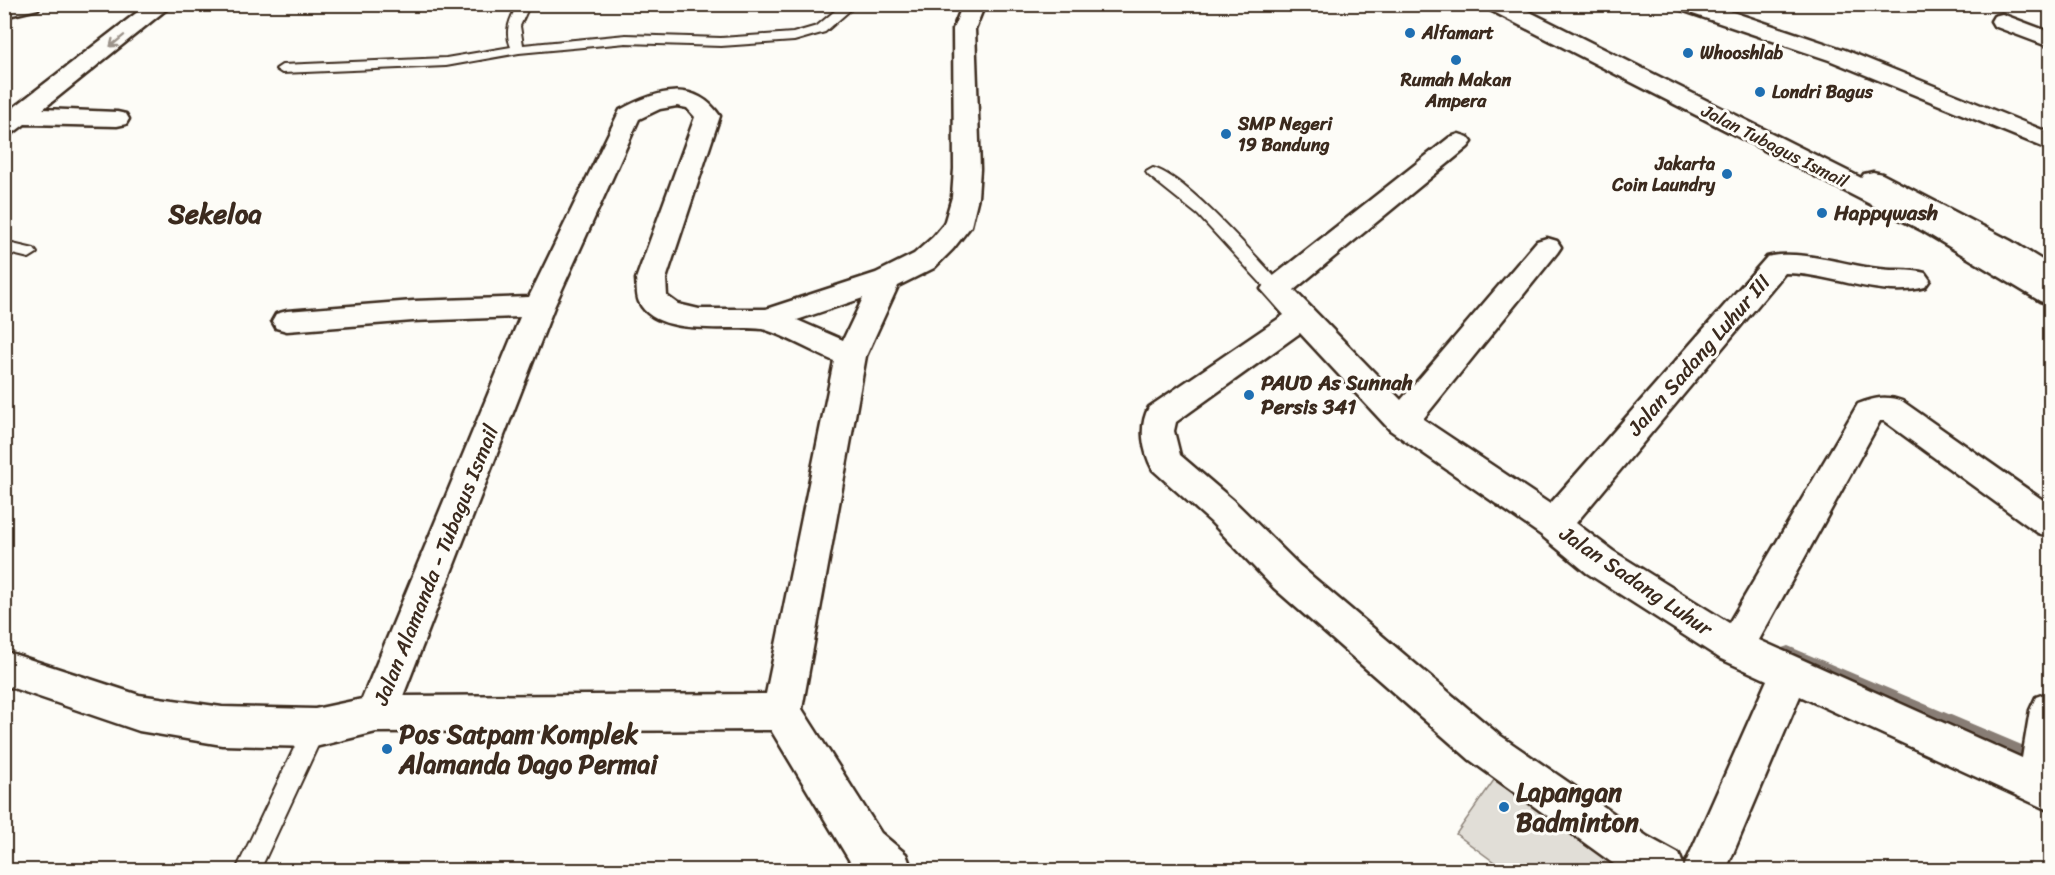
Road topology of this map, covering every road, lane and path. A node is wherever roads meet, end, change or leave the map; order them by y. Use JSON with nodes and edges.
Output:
{"nodes":[{"id":1,"x":30,"y":4,"type":"edge"},
{"id":2,"x":162,"y":4,"type":"edge"},
{"id":3,"x":524,"y":4,"type":"edge"},
{"id":4,"x":851,"y":4,"type":"edge"},
{"id":5,"x":974,"y":4,"type":"edge"},
{"id":6,"x":1496,"y":4,"type":"edge"},
{"id":7,"x":1686,"y":4,"type":"edge"},
{"id":8,"x":4,"y":10,"type":"edge"},
{"id":9,"x":2002,"y":21,"type":"dead end"},
{"id":10,"x":2050,"y":40,"type":"edge"},
{"id":11,"x":519,"y":49,"type":"junction"},
{"id":12,"x":282,"y":69,"type":"dead end"},
{"id":13,"x":117,"y":119,"type":"dead end"},
{"id":14,"x":12,"y":122,"type":"edge"},
{"id":15,"x":1459,"y":142,"type":"dead end"},
{"id":16,"x":2050,"y":142,"type":"edge"},
{"id":17,"x":1153,"y":172,"type":"dead end"},
{"id":18,"x":1873,"y":180,"type":"dead end"},
{"id":19,"x":4,"y":247,"type":"edge"},
{"id":20,"x":1547,"y":247,"type":"dead end"},
{"id":21,"x":30,"y":253,"type":"dead end"},
{"id":22,"x":2050,"y":278,"type":"edge"},
{"id":23,"x":886,"y":280,"type":"junction"},
{"id":24,"x":1915,"y":280,"type":"dead end"},
{"id":25,"x":1276,"y":289,"type":"junction"},
{"id":26,"x":2050,"y":294,"type":"edge"},
{"id":27,"x":539,"y":307,"type":"junction"},
{"id":28,"x":1304,"y":316,"type":"junction"},
{"id":29,"x":768,"y":319,"type":"junction"},
{"id":30,"x":287,"y":321,"type":"dead end"},
{"id":31,"x":851,"y":356,"type":"junction"},
{"id":32,"x":1402,"y":421,"type":"junction"},
{"id":33,"x":2050,"y":523,"type":"edge"},
{"id":34,"x":1552,"y":525,"type":"junction"},
{"id":35,"x":1734,"y":646,"type":"junction"},
{"id":36,"x":4,"y":668,"type":"edge"},
{"id":37,"x":1791,"y":671,"type":"junction"},
{"id":38,"x":2050,"y":710,"type":"edge"},
{"id":39,"x":782,"y":712,"type":"junction"},
{"id":40,"x":376,"y":714,"type":"junction"},
{"id":41,"x":315,"y":728,"type":"junction"},
{"id":42,"x":2044,"y":788,"type":"edge"},
{"id":43,"x":248,"y":870,"type":"edge"},
{"id":44,"x":890,"y":870,"type":"edge"},
{"id":45,"x":1663,"y":870,"type":"edge"},
{"id":46,"x":1704,"y":870,"type":"edge"}],
"edges":[{"from":1,"to":8,"type":"street"},
{"from":2,"to":14,"type":"street","one_way":true},
{"from":3,"to":11,"type":"lane"},
{"from":4,"to":11,"type":"lane"},
{"from":5,"to":23,"type":"street","name":"Jalan Alamanda - Tubagus Ismail"},
{"from":6,"to":26,"type":"street","name":"Jalan Tubagus Ismail"},
{"from":7,"to":16,"type":"street"},
{"from":9,"to":10,"type":"street"},
{"from":11,"to":12,"type":"lane"},
{"from":13,"to":14,"type":"street"},
{"from":15,"to":25,"type":"street"},
{"from":17,"to":25,"type":"lane"},
{"from":18,"to":22,"type":"street"},
{"from":19,"to":21,"type":"lane"},
{"from":20,"to":32,"type":"street"},
{"from":23,"to":29,"type":"street","name":"Jalan Alamanda - Tubagus Ismail"},
{"from":23,"to":31,"type":"street"},
{"from":24,"to":34,"type":"street","name":"Jalan Sadang Luhur III"},
{"from":25,"to":28,"type":"street","name":"Jalan Sadang Luhur"},
{"from":27,"to":29,"type":"street","name":"Jalan Alamanda - Tubagus Ismail"},
{"from":27,"to":30,"type":"street"},
{"from":27,"to":40,"type":"street","name":"Jalan Alamanda - Tubagus Ismail"},
{"from":28,"to":32,"type":"street","name":"Jalan Sadang Luhur"},
{"from":28,"to":45,"type":"street"},
{"from":29,"to":31,"type":"street","name":"Jalan Alamanda - Tubagus Ismail"},
{"from":31,"to":39,"type":"street"},
{"from":32,"to":34,"type":"street","name":"Jalan Sadang Luhur"},
{"from":33,"to":35,"type":"street"},
{"from":34,"to":35,"type":"street","name":"Jalan Sadang Luhur"},
{"from":35,"to":37,"type":"street","name":"Jalan Sadang Luhur"},
{"from":36,"to":41,"type":"street"},
{"from":37,"to":42,"type":"street","name":"Jalan Sadang Luhur"},
{"from":37,"to":46,"type":"street"},
{"from":38,"to":42,"type":"street"},
{"from":39,"to":40,"type":"street","name":"Jalan Alamanda - Tubagus Ismail"},
{"from":39,"to":44,"type":"street"},
{"from":40,"to":41,"type":"street"},
{"from":41,"to":43,"type":"lane"}]}
